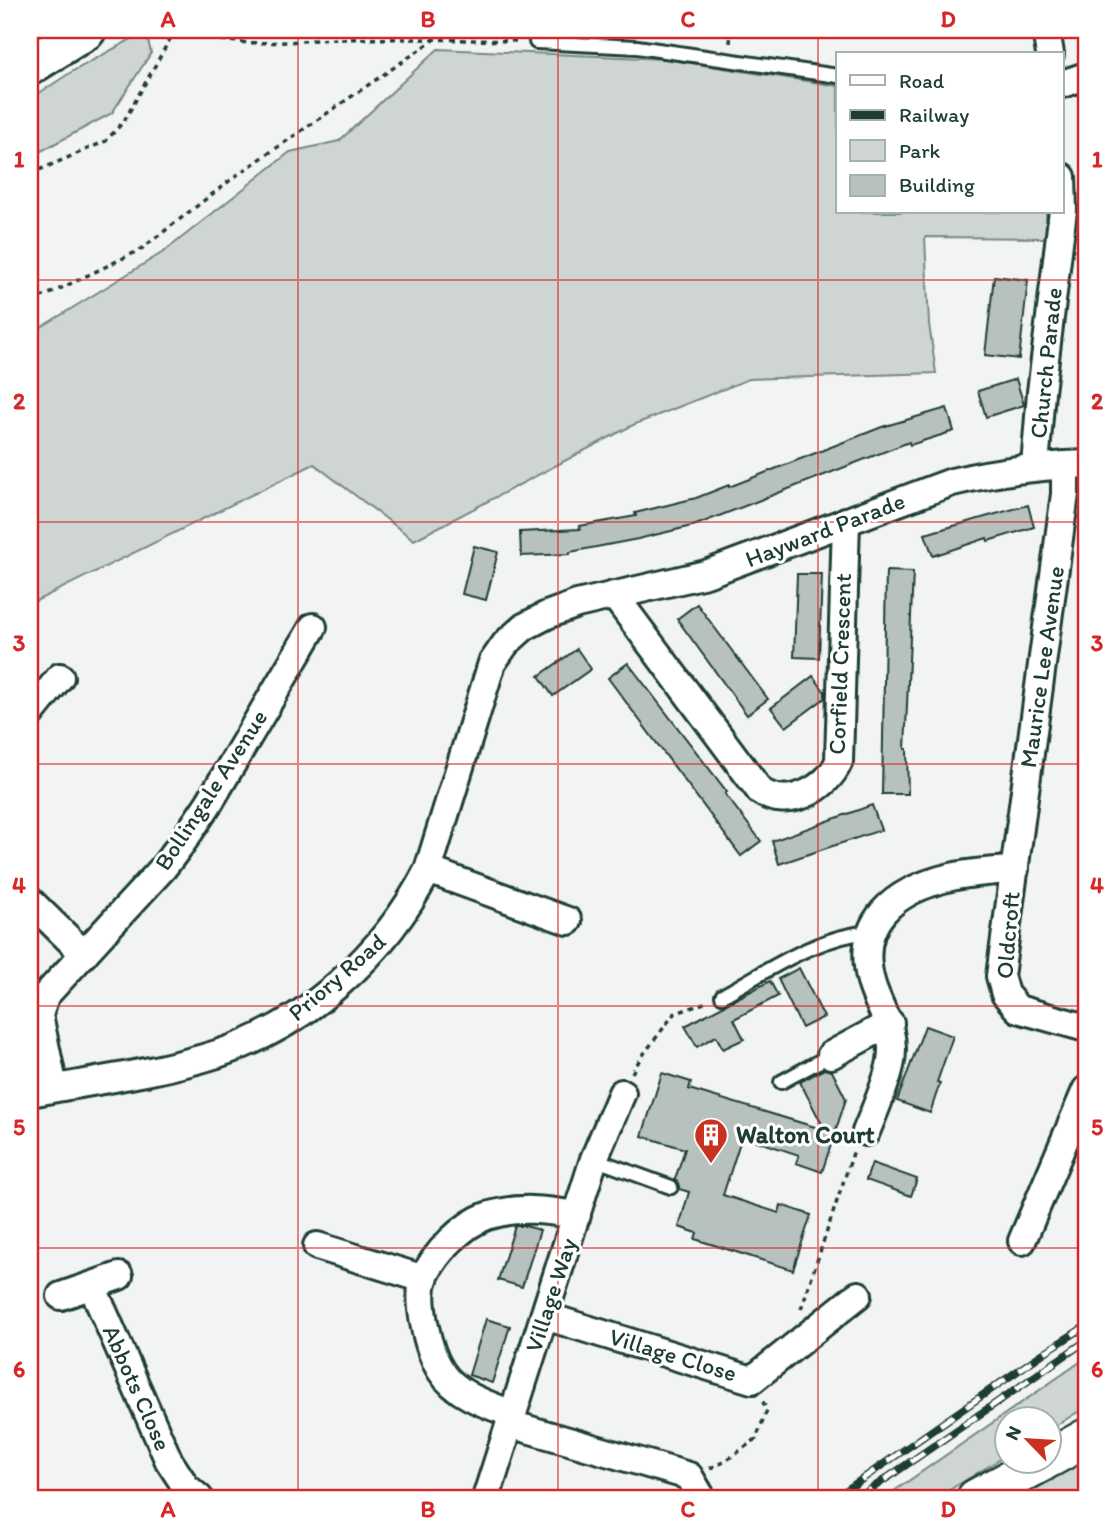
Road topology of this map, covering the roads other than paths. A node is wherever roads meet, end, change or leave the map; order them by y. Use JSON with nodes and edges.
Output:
{"nodes":[{"id":1,"x":86,"y":30,"type":"edge"},
{"id":2,"x":1046,"y":30,"type":"edge"},
{"id":3,"x":536,"y":42,"type":"road end"},
{"id":4,"x":1050,"y":52,"type":"edge"},
{"id":5,"x":30,"y":65,"type":"edge"},
{"id":6,"x":836,"y":76,"type":"edge"},
{"id":7,"x":1086,"y":76,"type":"edge"},
{"id":8,"x":1064,"y":83,"type":"edge"},
{"id":9,"x":1063,"y":214,"type":"edge"},
{"id":10,"x":1076,"y":465,"type":"edge"},
{"id":11,"x":1035,"y":466,"type":"junction"},
{"id":12,"x":846,"y":520,"type":"junction"},
{"id":13,"x":614,"y":595,"type":"junction"},
{"id":14,"x":313,"y":627,"type":"dead end"},
{"id":15,"x":60,"y":677,"type":"dead end"},
{"id":16,"x":30,"y":714,"type":"edge"},
{"id":17,"x":1015,"y":869,"type":"junction"},
{"id":18,"x":428,"y":870,"type":"junction"},
{"id":19,"x":30,"y":901,"type":"edge"},
{"id":20,"x":568,"y":921,"type":"dead end"},
{"id":21,"x":872,"y":932,"type":"junction"},
{"id":22,"x":84,"y":954,"type":"junction"},
{"id":23,"x":722,"y":996,"type":"road end"},
{"id":24,"x":890,"y":1023,"type":"junction"},
{"id":25,"x":1086,"y":1028,"type":"edge"},
{"id":26,"x":831,"y":1055,"type":"joint"},
{"id":27,"x":781,"y":1082,"type":"dead end"},
{"id":28,"x":1086,"y":1090,"type":"edge"},
{"id":29,"x":42,"y":1091,"type":"edge"},
{"id":30,"x":622,"y":1093,"type":"road end"},
{"id":31,"x":866,"y":1132,"type":"road end"},
{"id":32,"x":594,"y":1159,"type":"junction"},
{"id":33,"x":671,"y":1187,"type":"dead end"},
{"id":34,"x":577,"y":1215,"type":"junction"},
{"id":35,"x":1022,"y":1241,"type":"dead end"},
{"id":36,"x":317,"y":1246,"type":"dead end"},
{"id":37,"x":119,"y":1276,"type":"dead end"},
{"id":38,"x":424,"y":1279,"type":"junction"},
{"id":39,"x":92,"y":1286,"type":"junction"},
{"id":40,"x":858,"y":1295,"type":"dead end"},
{"id":41,"x":61,"y":1296,"type":"dead end"},
{"id":42,"x":545,"y":1316,"type":"junction"},
{"id":43,"x":511,"y":1419,"type":"junction"},
{"id":44,"x":1086,"y":1438,"type":"edge"},
{"id":45,"x":1064,"y":1450,"type":"edge"},
{"id":46,"x":1016,"y":1476,"type":"edge"},
{"id":47,"x":695,"y":1487,"type":"edge"},
{"id":48,"x":186,"y":1494,"type":"edge"},
{"id":49,"x":486,"y":1498,"type":"edge"},
{"id":50,"x":976,"y":1498,"type":"edge"}],
"edges":[{"from":1,"to":5,"type":"highway"},
{"from":2,"to":4,"type":"street"},
{"from":3,"to":6,"type":"lane"},
{"from":7,"to":8,"type":"street"},
{"from":9,"to":11,"type":"street","name":"Church Parade"},
{"from":10,"to":11,"type":"street","name":"Hayward Parade"},
{"from":10,"to":17,"type":"street","name":"Maurice Lee Avenue"},
{"from":11,"to":12,"type":"street","name":"Hayward Parade"},
{"from":12,"to":13,"type":"street","name":"Hayward Parade"},
{"from":12,"to":13,"type":"street","name":"Corfield Crescent"},
{"from":13,"to":18,"type":"street","name":"Priory Road"},
{"from":14,"to":22,"type":"street","name":"Bollingale Avenue"},
{"from":15,"to":16,"type":"street"},
{"from":17,"to":21,"type":"street"},
{"from":17,"to":25,"type":"street","name":"Oldcroft"},
{"from":18,"to":20,"type":"street"},
{"from":18,"to":29,"type":"street","name":"Priory Road"},
{"from":19,"to":22,"type":"street"},
{"from":21,"to":23,"type":"lane"},
{"from":21,"to":24,"type":"street"},
{"from":22,"to":29,"type":"street","name":"Bollingale Avenue"},
{"from":24,"to":26,"type":"street"},
{"from":24,"to":31,"type":"street"},
{"from":26,"to":27,"type":"lane"},
{"from":28,"to":35,"type":"street"},
{"from":30,"to":32,"type":"street","name":"Village Way"},
{"from":32,"to":33,"type":"lane"},
{"from":32,"to":34,"type":"street","name":"Village Way"},
{"from":34,"to":38,"type":"street"},
{"from":34,"to":42,"type":"street","name":"Village Way"},
{"from":36,"to":38,"type":"street"},
{"from":37,"to":39,"type":"street"},
{"from":38,"to":43,"type":"street"},
{"from":39,"to":41,"type":"street"},
{"from":39,"to":48,"type":"street","name":"Abbots Close"},
{"from":40,"to":42,"type":"street","name":"Village Close"},
{"from":42,"to":43,"type":"street","name":"Village Way"},
{"from":43,"to":47,"type":"street"},
{"from":43,"to":49,"type":"street","name":"Village Way"},
{"from":44,"to":45,"type":"street"},
{"from":46,"to":50,"type":"street"}]}
